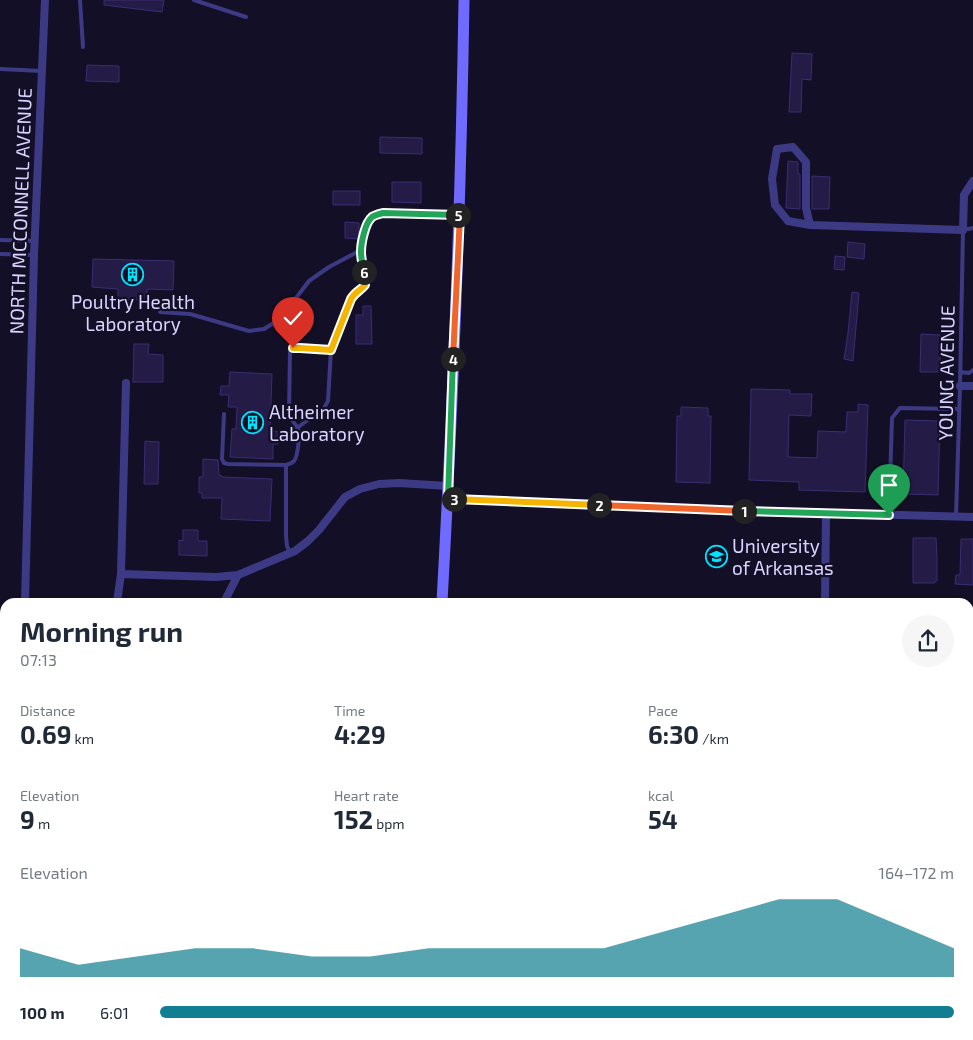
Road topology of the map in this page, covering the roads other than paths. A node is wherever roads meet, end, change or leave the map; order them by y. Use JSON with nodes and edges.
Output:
{"nodes":[{"id":1,"x":45,"y":0,"type":"edge"},
{"id":2,"x":80,"y":0,"type":"edge"},
{"id":3,"x":194,"y":0,"type":"edge"},
{"id":4,"x":464,"y":0,"type":"edge"},
{"id":5,"x":246,"y":17,"type":"dead end"},
{"id":6,"x":83,"y":47,"type":"dead end"},
{"id":7,"x":0,"y":69,"type":"edge"},
{"id":8,"x":42,"y":71,"type":"junction"},
{"id":9,"x":973,"y":181,"type":"edge"},
{"id":10,"x":460,"y":215,"type":"junction"},
{"id":11,"x":810,"y":225,"type":"junction"},
{"id":12,"x":973,"y":228,"type":"edge"},
{"id":13,"x":963,"y":230,"type":"junction"},
{"id":14,"x":0,"y":240,"type":"edge"},
{"id":15,"x":35,"y":241,"type":"junction"},
{"id":16,"x":361,"y":250,"type":"junction"},
{"id":17,"x":0,"y":254,"type":"edge"},
{"id":18,"x":34,"y":255,"type":"junction"},
{"id":19,"x":160,"y":312,"type":"dead end"},
{"id":20,"x":331,"y":350,"type":"junction"},
{"id":21,"x":973,"y":370,"type":"edge"},
{"id":22,"x":960,"y":372,"type":"junction"},
{"id":23,"x":126,"y":383,"type":"dead end"},
{"id":24,"x":960,"y":386,"type":"junction"},
{"id":25,"x":973,"y":386,"type":"edge"},
{"id":26,"x":959,"y":408,"type":"junction"},
{"id":27,"x":224,"y":414,"type":"dead end"},
{"id":28,"x":298,"y":428,"type":"junction"},
{"id":29,"x":286,"y":465,"type":"junction"},
{"id":30,"x":448,"y":486,"type":"junction"},
{"id":31,"x":448,"y":498,"type":"junction"},
{"id":32,"x":826,"y":513,"type":"junction"},
{"id":33,"x":889,"y":515,"type":"junction"},
{"id":34,"x":956,"y":517,"type":"junction"},
{"id":35,"x":973,"y":517,"type":"edge"},
{"id":36,"x":290,"y":553,"type":"junction"},
{"id":37,"x":121,"y":574,"type":"junction"},
{"id":38,"x":238,"y":575,"type":"junction"},
{"id":39,"x":25,"y":598,"type":"edge"},
{"id":40,"x":118,"y":598,"type":"edge"},
{"id":41,"x":226,"y":598,"type":"edge"},
{"id":42,"x":442,"y":598,"type":"edge"},
{"id":43,"x":825,"y":598,"type":"edge"}],
"edges":[{"from":1,"to":8,"type":"street","name":"NORTH MCCONNELL AVENUE"},
{"from":2,"to":6,"type":"lane"},
{"from":3,"to":5,"type":"lane"},
{"from":4,"to":10,"type":"main road"},
{"from":7,"to":8,"type":"lane"},
{"from":8,"to":15,"type":"street","name":"NORTH MCCONNELL AVENUE"},
{"from":9,"to":13,"type":"street"},
{"from":10,"to":16,"type":"lane"},
{"from":10,"to":30,"type":"main road"},
{"from":11,"to":11,"type":"street"},
{"from":11,"to":13,"type":"street"},
{"from":12,"to":13,"type":"lane"},
{"from":13,"to":22,"type":"lane","name":"YOUNG AVENUE"},
{"from":14,"to":15,"type":"lane"},
{"from":15,"to":18,"type":"street","name":"NORTH MCCONNELL AVENUE"},
{"from":16,"to":19,"type":"lane"},
{"from":16,"to":20,"type":"lane"},
{"from":17,"to":18,"type":"lane"},
{"from":18,"to":39,"type":"street","name":"NORTH MCCONNELL AVENUE"},
{"from":20,"to":28,"type":"lane"},
{"from":20,"to":28,"type":"lane"},
{"from":21,"to":22,"type":"lane"},
{"from":22,"to":24,"type":"lane","name":"YOUNG AVENUE"},
{"from":23,"to":37,"type":"street"},
{"from":24,"to":25,"type":"street"},
{"from":24,"to":26,"type":"lane","name":"YOUNG AVENUE"},
{"from":26,"to":33,"type":"lane"},
{"from":26,"to":34,"type":"lane","name":"YOUNG AVENUE"},
{"from":27,"to":29,"type":"lane"},
{"from":28,"to":29,"type":"lane"},
{"from":29,"to":36,"type":"lane"},
{"from":30,"to":31,"type":"main road"},
{"from":30,"to":36,"type":"street"},
{"from":31,"to":32,"type":"street"},
{"from":31,"to":42,"type":"main road"},
{"from":32,"to":33,"type":"street"},
{"from":32,"to":43,"type":"street"},
{"from":33,"to":34,"type":"street"},
{"from":34,"to":35,"type":"street"},
{"from":36,"to":38,"type":"street"},
{"from":37,"to":38,"type":"street"},
{"from":37,"to":40,"type":"street"},
{"from":38,"to":41,"type":"street"}]}
